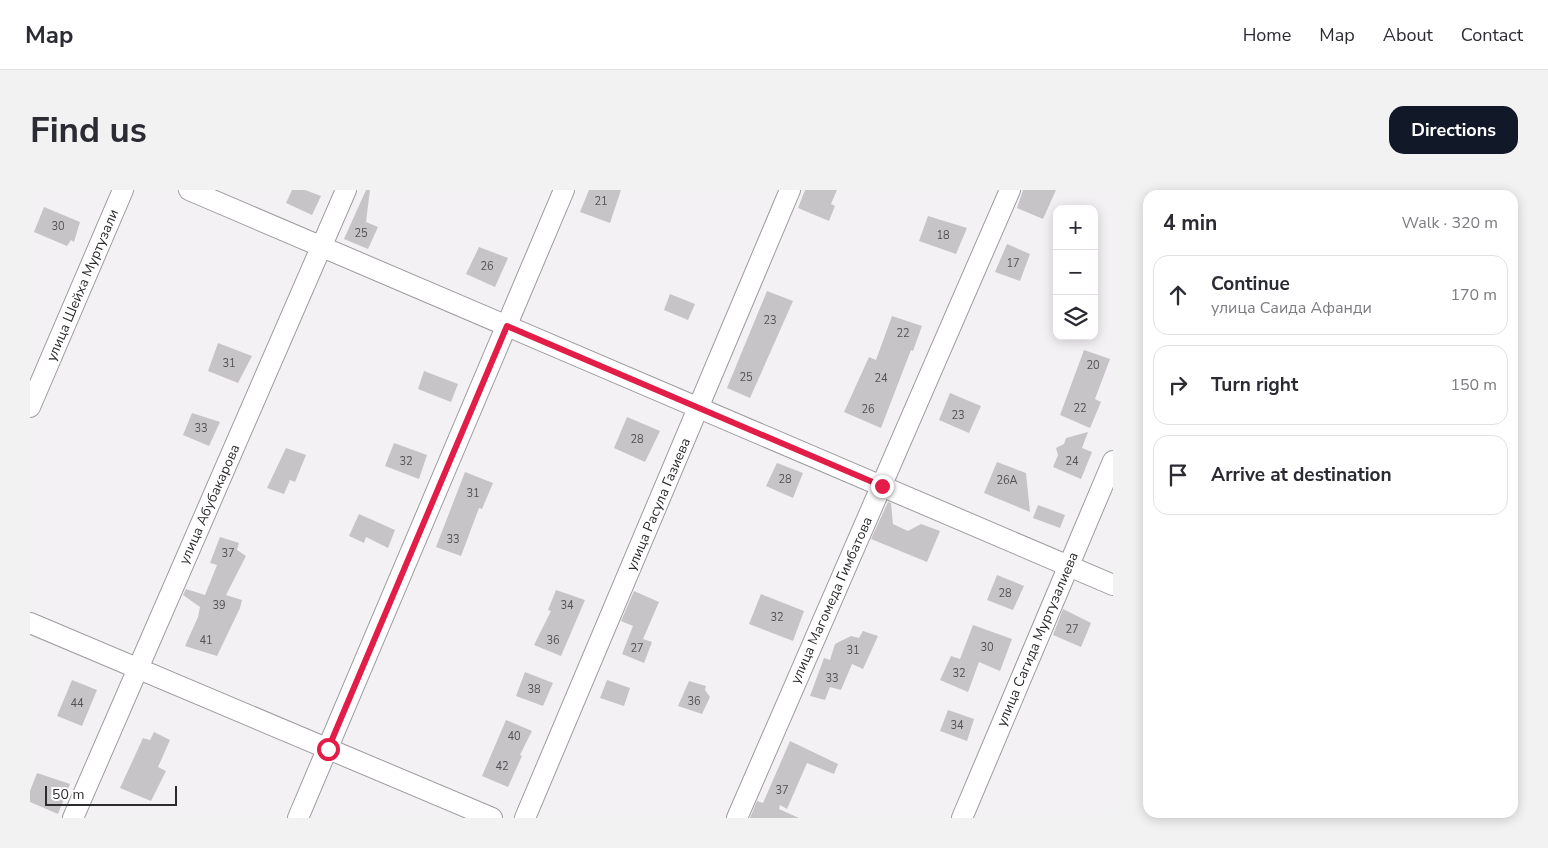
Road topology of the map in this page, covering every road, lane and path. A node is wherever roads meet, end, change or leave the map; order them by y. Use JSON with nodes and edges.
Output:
{"nodes":[{"id":1,"x":123,"y":190,"type":"edge"},
{"id":2,"x":189,"y":190,"type":"edge"},
{"id":3,"x":346,"y":190,"type":"edge"},
{"id":4,"x":564,"y":190,"type":"edge"},
{"id":5,"x":790,"y":190,"type":"edge"},
{"id":6,"x":1010,"y":190,"type":"edge"},
{"id":7,"x":321,"y":246,"type":"junction"},
{"id":8,"x":507,"y":326,"type":"junction"},
{"id":9,"x":30,"y":407,"type":"edge"},
{"id":10,"x":698,"y":408,"type":"junction"},
{"id":11,"x":1113,"y":461,"type":"edge"},
{"id":12,"x":882,"y":486,"type":"junction"},
{"id":13,"x":1069,"y":566,"type":"junction"},
{"id":14,"x":1113,"y":585,"type":"edge"},
{"id":15,"x":30,"y":623,"type":"edge"},
{"id":16,"x":138,"y":669,"type":"junction"},
{"id":17,"x":328,"y":749,"type":"junction"},
{"id":18,"x":73,"y":818,"type":"edge"},
{"id":19,"x":298,"y":818,"type":"edge"},
{"id":20,"x":492,"y":818,"type":"edge"},
{"id":21,"x":525,"y":818,"type":"edge"},
{"id":22,"x":736,"y":818,"type":"edge"},
{"id":23,"x":962,"y":818,"type":"edge"}],
"edges":[{"from":1,"to":9,"type":"street","name":"улица Шейха Муртузали"},
{"from":2,"to":7,"type":"street"},
{"from":3,"to":7,"type":"street","name":"улица Абубакарова"},
{"from":4,"to":8,"type":"street"},
{"from":5,"to":10,"type":"street","name":"улица Расула Газиева"},
{"from":6,"to":12,"type":"street","name":"улица Магомеда Гимбатова"},
{"from":7,"to":8,"type":"street"},
{"from":7,"to":16,"type":"street","name":"улица Абубакарова"},
{"from":8,"to":10,"type":"street"},
{"from":8,"to":17,"type":"street"},
{"from":10,"to":12,"type":"street"},
{"from":10,"to":21,"type":"street","name":"улица Расула Газиева"},
{"from":11,"to":13,"type":"street","name":"улица Сагида Муртузалиева"},
{"from":12,"to":13,"type":"street"},
{"from":12,"to":22,"type":"street","name":"улица Магомеда Гимбатова"},
{"from":13,"to":14,"type":"street"},
{"from":13,"to":23,"type":"street","name":"улица Сагида Муртузалиева"},
{"from":15,"to":16,"type":"street"},
{"from":16,"to":17,"type":"street"},
{"from":16,"to":18,"type":"street","name":"улица Абубакарова"},
{"from":17,"to":19,"type":"street"},
{"from":17,"to":20,"type":"street"}]}
